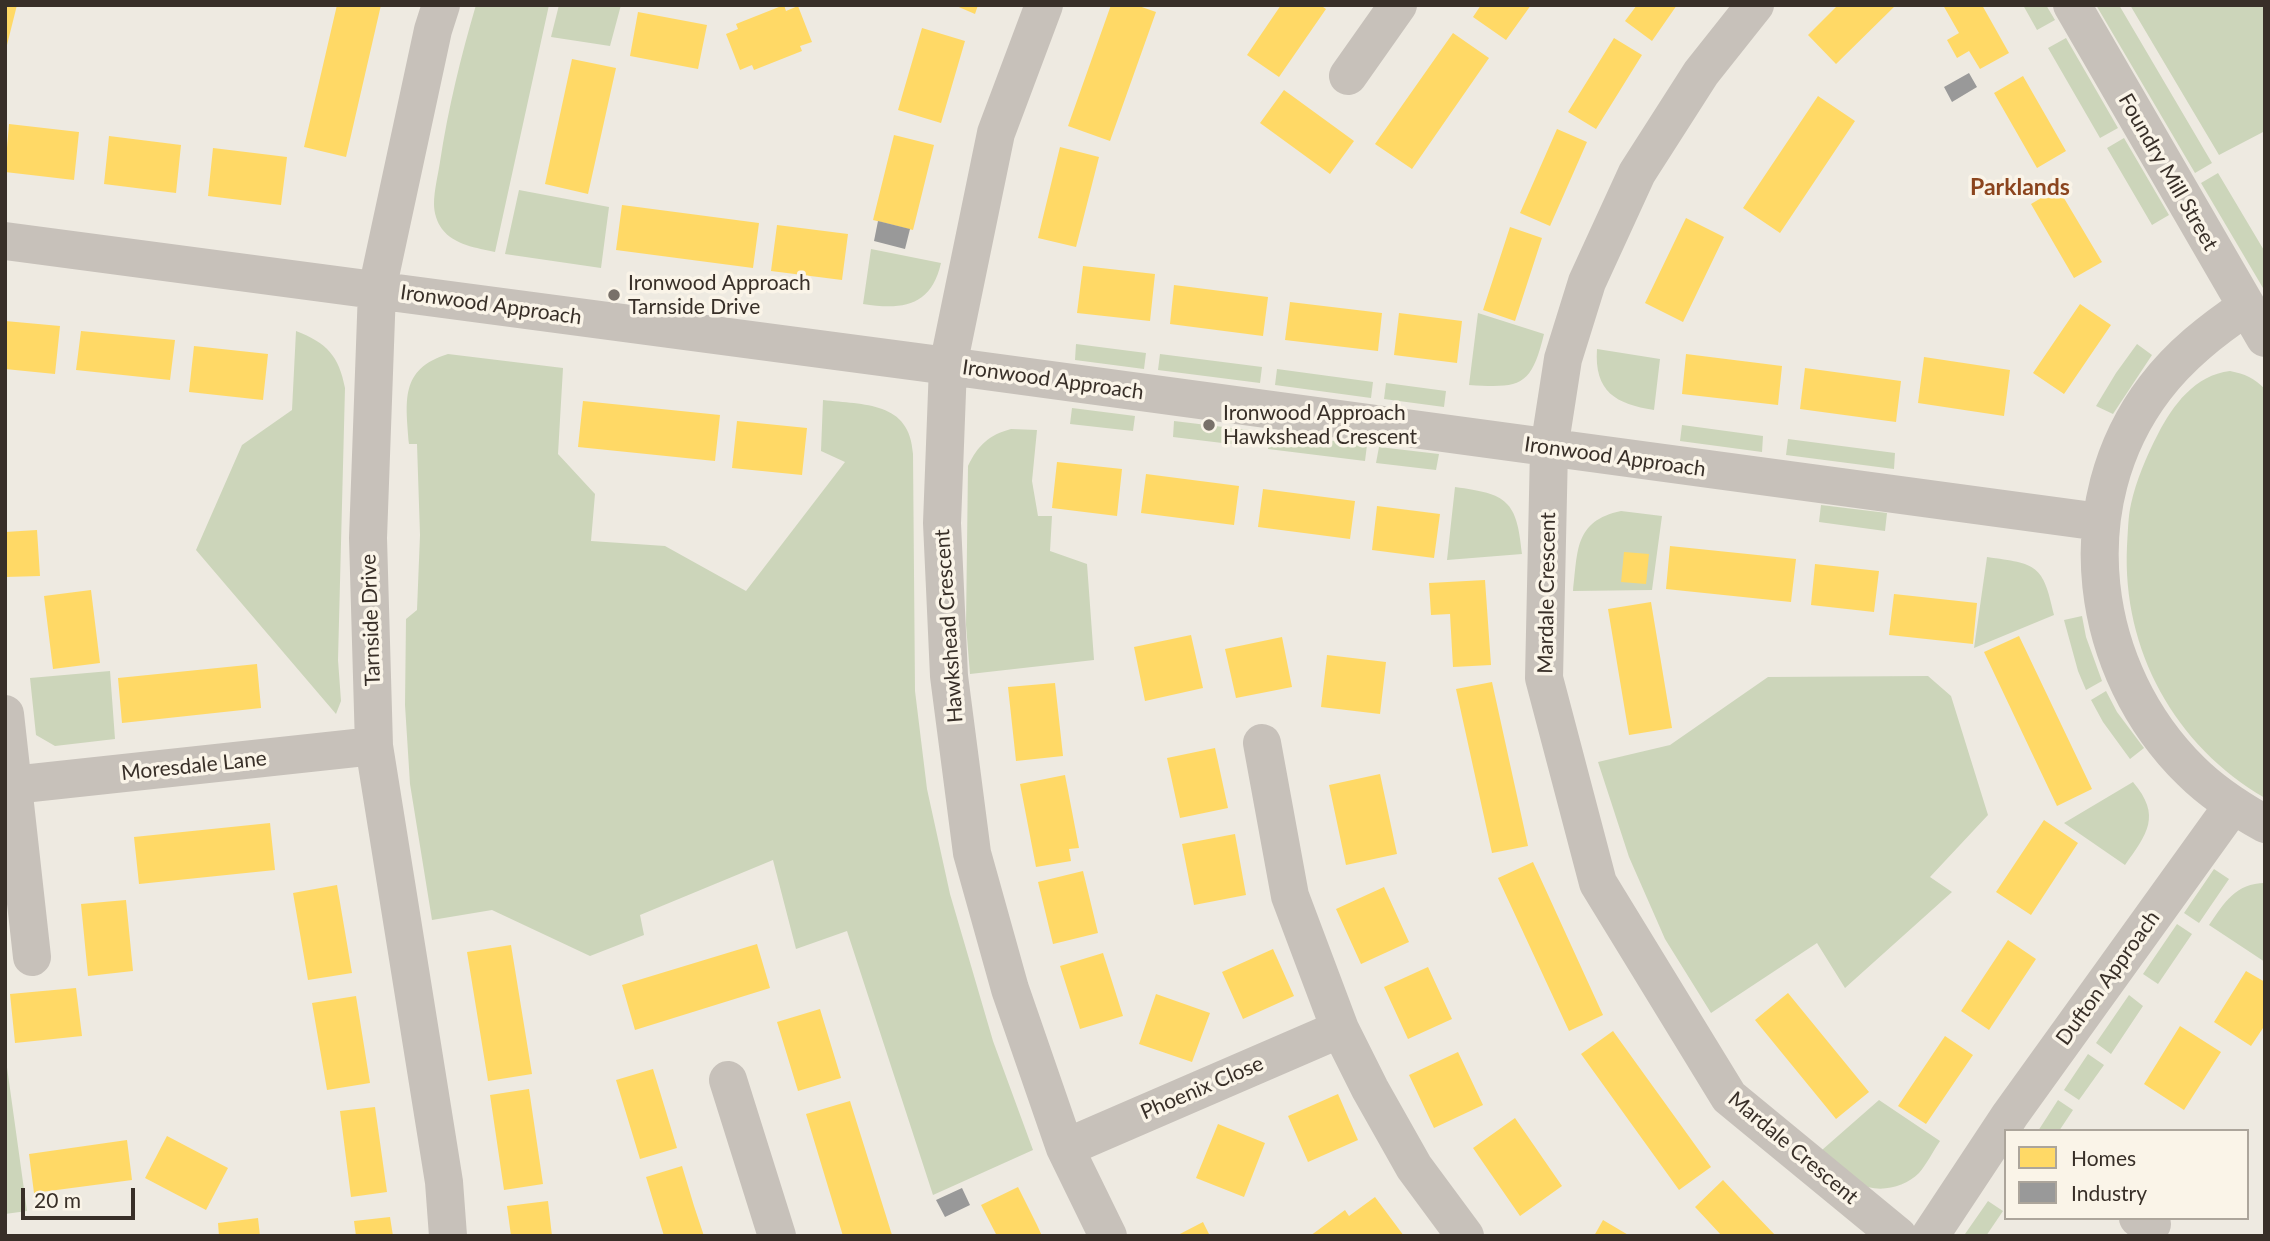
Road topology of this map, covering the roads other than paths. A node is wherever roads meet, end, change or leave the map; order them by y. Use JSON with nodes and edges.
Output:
{"nodes":[{"id":1,"x":441,"y":5,"type":"edge"},
{"id":2,"x":1044,"y":5,"type":"edge"},
{"id":3,"x":1398,"y":5,"type":"edge"},
{"id":4,"x":1755,"y":5,"type":"edge"},
{"id":5,"x":2072,"y":5,"type":"edge"},
{"id":6,"x":1348,"y":76,"type":"dead end"},
{"id":7,"x":5,"y":241,"type":"edge"},
{"id":8,"x":377,"y":290,"type":"junction"},
{"id":9,"x":2255,"y":323,"type":"edge"},
{"id":10,"x":948,"y":366,"type":"junction"},
{"id":11,"x":1549,"y":449,"type":"junction"},
{"id":12,"x":2100,"y":522,"type":"junction"},
{"id":13,"x":5,"y":714,"type":"edge"},
{"id":14,"x":1262,"y":743,"type":"dead end"},
{"id":15,"x":374,"y":746,"type":"junction"},
{"id":16,"x":13,"y":785,"type":"junction"},
{"id":17,"x":2249,"y":814,"type":"edge"},
{"id":18,"x":33,"y":957,"type":"dead end"},
{"id":19,"x":1340,"y":1029,"type":"junction"},
{"id":20,"x":728,"y":1080,"type":"dead end"},
{"id":21,"x":2015,"y":1129,"type":"edge"},
{"id":22,"x":1065,"y":1147,"type":"junction"},
{"id":23,"x":1995,"y":1156,"type":"edge"},
{"id":24,"x":448,"y":1236,"type":"edge"},
{"id":25,"x":777,"y":1236,"type":"edge"},
{"id":26,"x":1108,"y":1236,"type":"edge"},
{"id":27,"x":1465,"y":1236,"type":"edge"},
{"id":28,"x":1898,"y":1236,"type":"edge"},
{"id":29,"x":1930,"y":1236,"type":"edge"}],
"edges":[{"from":1,"to":8,"type":"street","name":"Tarnside Drive"},
{"from":2,"to":10,"type":"street","name":"Hawkshead Crescent"},
{"from":3,"to":6,"type":"street"},
{"from":4,"to":11,"type":"street","name":"Mardale Crescent"},
{"from":5,"to":9,"type":"street","name":"Foundry Mill Street"},
{"from":7,"to":8,"type":"street","name":"Ironwood Approach"},
{"from":8,"to":10,"type":"street","name":"Ironwood Approach"},
{"from":8,"to":15,"type":"street","name":"Tarnside Drive"},
{"from":9,"to":12,"type":"street"},
{"from":10,"to":11,"type":"street","name":"Ironwood Approach"},
{"from":10,"to":22,"type":"street","name":"Hawkshead Crescent"},
{"from":11,"to":12,"type":"street","name":"Ironwood Approach"},
{"from":11,"to":28,"type":"street","name":"Mardale Crescent"},
{"from":12,"to":17,"type":"street"},
{"from":13,"to":16,"type":"street"},
{"from":14,"to":19,"type":"street"},
{"from":15,"to":16,"type":"street","name":"Moresdale Lane"},
{"from":15,"to":24,"type":"street","name":"Tarnside Drive"},
{"from":16,"to":18,"type":"street"},
{"from":17,"to":21,"type":"street","name":"Dufton Approach"},
{"from":19,"to":22,"type":"street","name":"Phoenix Close"},
{"from":19,"to":27,"type":"street"},
{"from":20,"to":25,"type":"street"},
{"from":22,"to":26,"type":"street","name":"Hawkshead Crescent"},
{"from":23,"to":29,"type":"street","name":"Dufton Approach"}]}
